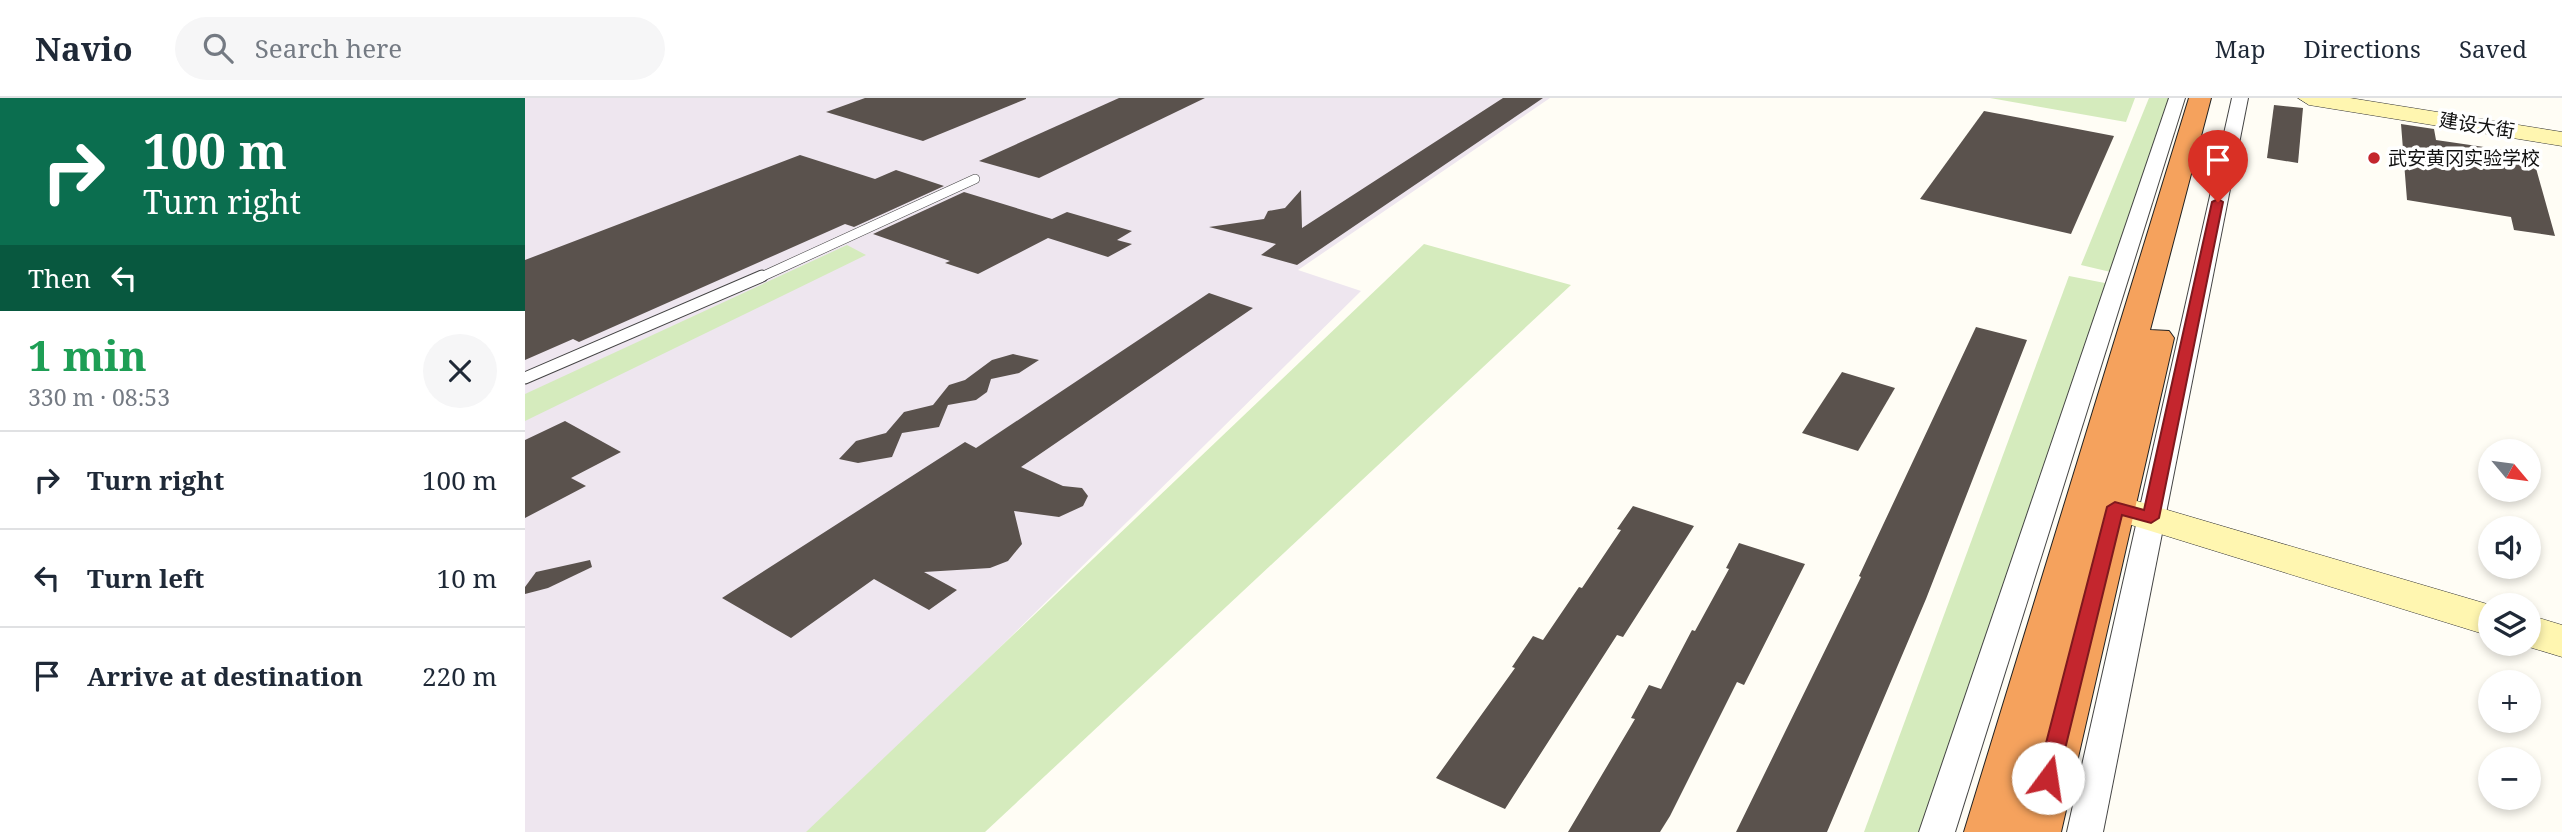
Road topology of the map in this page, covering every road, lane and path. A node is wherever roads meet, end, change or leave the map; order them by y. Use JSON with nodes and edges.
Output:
{"nodes":[{"id":1,"x":2177,"y":98,"type":"edge"},
{"id":2,"x":2200,"y":98,"type":"edge"},
{"id":3,"x":2218,"y":98,"type":"edge"},
{"id":4,"x":2240,"y":98,"type":"edge"},
{"id":5,"x":2309,"y":98,"type":"edge"},
{"id":6,"x":2345,"y":98,"type":"edge"},
{"id":7,"x":2562,"y":133,"type":"edge"},
{"id":8,"x":2562,"y":139,"type":"edge"},
{"id":9,"x":975,"y":179,"type":"dead end"},
{"id":10,"x":525,"y":378,"type":"edge"},
{"id":11,"x":2117,"y":508,"type":"junction"},
{"id":12,"x":2478,"y":616,"type":"edge"},
{"id":13,"x":2541,"y":635,"type":"edge"},
{"id":14,"x":2562,"y":641,"type":"edge"},
{"id":15,"x":1937,"y":832,"type":"edge"},
{"id":16,"x":1991,"y":832,"type":"edge"},
{"id":17,"x":2034,"y":832,"type":"edge"},
{"id":18,"x":2085,"y":832,"type":"edge"}],
"edges":[{"from":1,"to":15,"type":"street"},
{"from":2,"to":11,"type":"highway"},
{"from":3,"to":11,"type":"highway"},
{"from":4,"to":11,"type":"street"},
{"from":5,"to":8,"type":"main road","name":"建设大街"},
{"from":6,"to":7,"type":"main road","name":"建设大街"},
{"from":9,"to":10,"type":"lane"},
{"from":11,"to":12,"type":"main road"},
{"from":11,"to":16,"type":"highway"},
{"from":11,"to":17,"type":"highway"},
{"from":11,"to":18,"type":"street"},
{"from":13,"to":14,"type":"main road"}]}
